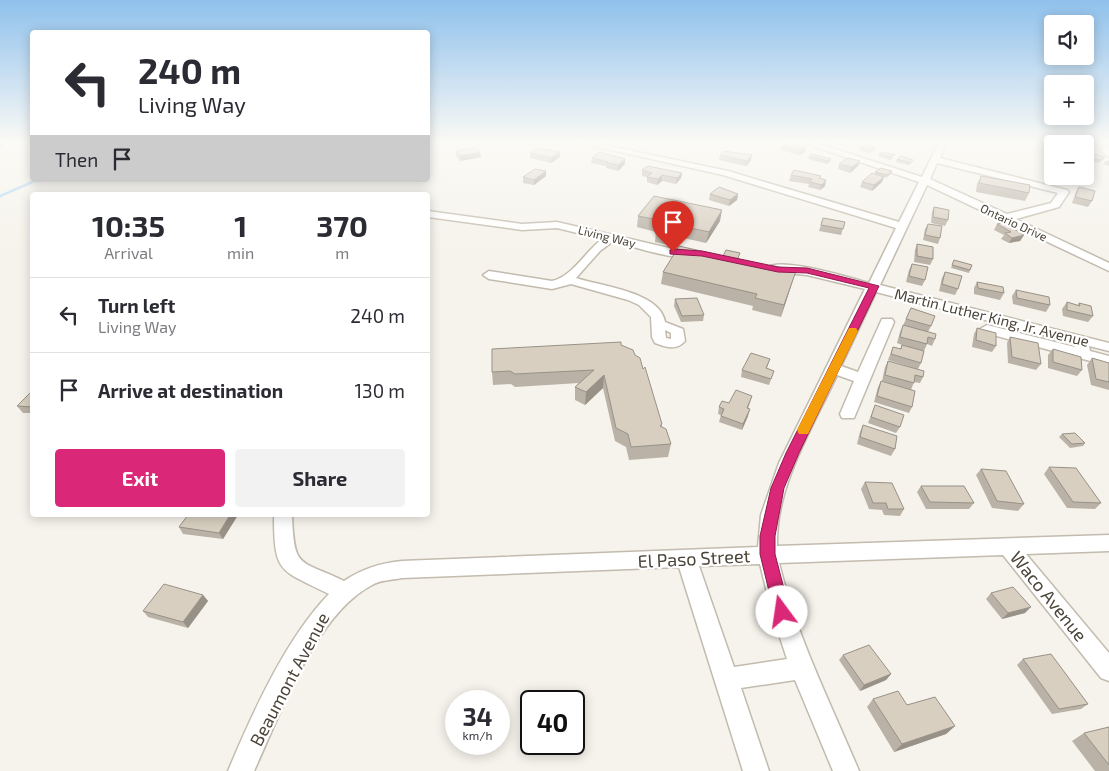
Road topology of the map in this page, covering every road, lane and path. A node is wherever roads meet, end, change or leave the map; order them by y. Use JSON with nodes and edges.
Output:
{"nodes":[{"id":1,"x":741,"y":178,"type":"edge"},
{"id":2,"x":919,"y":178,"type":"edge"},
{"id":3,"x":1007,"y":178,"type":"edge"},
{"id":4,"x":925,"y":180,"type":"junction"},
{"id":5,"x":430,"y":214,"type":"edge"},
{"id":6,"x":1006,"y":218,"type":"junction"},
{"id":7,"x":903,"y":227,"type":"junction"},
{"id":8,"x":612,"y":237,"type":"junction"},
{"id":9,"x":708,"y":255,"type":"edge"},
{"id":10,"x":761,"y":266,"type":"edge"},
{"id":11,"x":1109,"y":267,"type":"edge"},
{"id":12,"x":490,"y":275,"type":"dead end"},
{"id":13,"x":570,"y":280,"type":"junction"},
{"id":14,"x":874,"y":286,"type":"junction"},
{"id":15,"x":887,"y":322,"type":"dead end"},
{"id":16,"x":658,"y":324,"type":"dead end"},
{"id":17,"x":987,"y":329,"type":"edge"},
{"id":18,"x":1082,"y":347,"type":"junction"},
{"id":19,"x":1109,"y":347,"type":"edge"},
{"id":20,"x":1109,"y":361,"type":"edge"},
{"id":21,"x":834,"y":368,"type":"junction"},
{"id":22,"x":862,"y":378,"type":"junction"},
{"id":23,"x":848,"y":414,"type":"dead end"},
{"id":24,"x":283,"y":517,"type":"edge"},
{"id":25,"x":1109,"y":543,"type":"edge"},
{"id":26,"x":1007,"y":546,"type":"junction"},
{"id":27,"x":767,"y":554,"type":"junction"},
{"id":28,"x":686,"y":558,"type":"junction"},
{"id":29,"x":343,"y":591,"type":"junction"},
{"id":30,"x":800,"y":668,"type":"junction"},
{"id":31,"x":1109,"y":670,"type":"edge"},
{"id":32,"x":727,"y":679,"type":"junction"},
{"id":33,"x":241,"y":771,"type":"edge"},
{"id":34,"x":756,"y":771,"type":"edge"},
{"id":35,"x":846,"y":771,"type":"edge"}],
"edges":[{"from":1,"to":7,"type":"street"},
{"from":2,"to":4,"type":"street","name":"Ontario Drive"},
{"from":3,"to":6,"type":"street"},
{"from":4,"to":6,"type":"street","name":"Ontario Drive"},
{"from":4,"to":7,"type":"street"},
{"from":5,"to":8,"type":"street","name":"Living Way"},
{"from":6,"to":11,"type":"street","name":"Ontario Drive"},
{"from":7,"to":14,"type":"street"},
{"from":8,"to":9,"type":"street","name":"Living Way"},
{"from":8,"to":13,"type":"street"},
{"from":10,"to":14,"type":"street"},
{"from":12,"to":13,"type":"street"},
{"from":13,"to":16,"type":"street"},
{"from":14,"to":18,"type":"street","name":"Martin Luther King, Jr. Avenue"},
{"from":14,"to":21,"type":"street"},
{"from":15,"to":22,"type":"street"},
{"from":17,"to":18,"type":"street"},
{"from":18,"to":19,"type":"street","name":"Martin Luther King, Jr. Avenue"},
{"from":18,"to":20,"type":"street"},
{"from":21,"to":22,"type":"street"},
{"from":21,"to":27,"type":"street"},
{"from":22,"to":23,"type":"street"},
{"from":24,"to":29,"type":"street"},
{"from":25,"to":26,"type":"street","name":"El Paso Street"},
{"from":26,"to":27,"type":"street","name":"El Paso Street"},
{"from":26,"to":31,"type":"street","name":"Waco Avenue"},
{"from":27,"to":28,"type":"street","name":"El Paso Street"},
{"from":27,"to":30,"type":"street"},
{"from":28,"to":29,"type":"street","name":"El Paso Street"},
{"from":28,"to":32,"type":"street"},
{"from":29,"to":33,"type":"street","name":"Beaumont Avenue"},
{"from":30,"to":32,"type":"street"},
{"from":30,"to":35,"type":"street"},
{"from":32,"to":34,"type":"street"}]}
